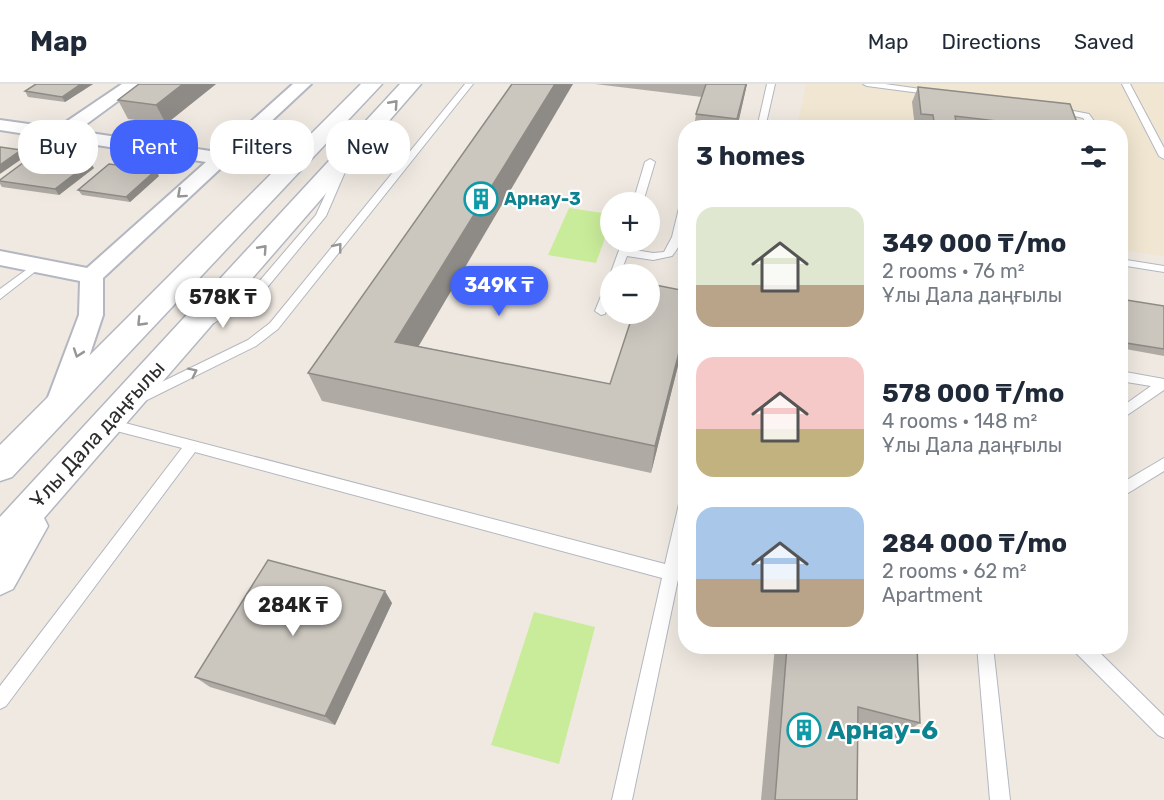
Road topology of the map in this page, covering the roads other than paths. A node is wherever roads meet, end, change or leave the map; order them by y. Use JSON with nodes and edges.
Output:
{"nodes":[{"id":1,"x":133,"y":84,"type":"edge"},
{"id":2,"x":303,"y":84,"type":"edge"},
{"id":3,"x":372,"y":84,"type":"edge"},
{"id":4,"x":411,"y":84,"type":"edge"},
{"id":5,"x":469,"y":84,"type":"edge"},
{"id":6,"x":771,"y":84,"type":"edge"},
{"id":7,"x":867,"y":84,"type":"edge"},
{"id":8,"x":1126,"y":84,"type":"edge"},
{"id":9,"x":948,"y":95,"type":"edge"},
{"id":10,"x":1051,"y":109,"type":"edge"},
{"id":11,"x":81,"y":120,"type":"edge"},
{"id":12,"x":263,"y":120,"type":"edge"},
{"id":13,"x":763,"y":120,"type":"edge"},
{"id":14,"x":1089,"y":120,"type":"edge"},
{"id":15,"x":0,"y":125,"type":"edge"},
{"id":16,"x":18,"y":128,"type":"edge"},
{"id":17,"x":98,"y":140,"type":"edge"},
{"id":18,"x":210,"y":156,"type":"edge"},
{"id":19,"x":1164,"y":156,"type":"edge"},
{"id":20,"x":650,"y":162,"type":"dead end"},
{"id":21,"x":210,"y":167,"type":"edge"},
{"id":22,"x":641,"y":192,"type":"edge"},
{"id":23,"x":678,"y":231,"type":"edge"},
{"id":24,"x":645,"y":252,"type":"edge"},
{"id":25,"x":0,"y":258,"type":"edge"},
{"id":26,"x":1128,"y":263,"type":"edge"},
{"id":27,"x":37,"y":265,"type":"junction"},
{"id":28,"x":1164,"y":268,"type":"edge"},
{"id":29,"x":92,"y":276,"type":"junction"},
{"id":30,"x":0,"y":295,"type":"edge"},
{"id":31,"x":1128,"y":377,"type":"edge"},
{"id":32,"x":1163,"y":384,"type":"edge"},
{"id":33,"x":58,"y":408,"type":"junction"},
{"id":34,"x":1128,"y":409,"type":"edge"},
{"id":35,"x":114,"y":415,"type":"junction"},
{"id":36,"x":192,"y":446,"type":"junction"},
{"id":37,"x":1164,"y":464,"type":"edge"},
{"id":38,"x":0,"y":467,"type":"edge"},
{"id":39,"x":63,"y":470,"type":"junction"},
{"id":40,"x":1128,"y":487,"type":"edge"},
{"id":41,"x":0,"y":543,"type":"edge"},
{"id":42,"x":678,"y":545,"type":"edge"},
{"id":43,"x":672,"y":573,"type":"junction"},
{"id":44,"x":0,"y":576,"type":"edge"},
{"id":45,"x":986,"y":654,"type":"edge"},
{"id":46,"x":1090,"y":654,"type":"edge"},
{"id":47,"x":0,"y":700,"type":"edge"},
{"id":48,"x":1164,"y":729,"type":"edge"},
{"id":49,"x":622,"y":800,"type":"edge"},
{"id":50,"x":1000,"y":800,"type":"edge"}],
"edges":[{"from":1,"to":11,"type":"street"},
{"from":2,"to":12,"type":"street"},
{"from":3,"to":33,"type":"main road","name":"Ұлы Дала даңғылы","one_way":true},
{"from":35,"to":4,"type":"main road","name":"Ұлы Дала даңғылы","one_way":true},
{"from":35,"to":5,"type":"lane","one_way":true},
{"from":6,"to":13,"type":"lane"},
{"from":7,"to":9,"type":"lane"},
{"from":8,"to":19,"type":"lane"},
{"from":10,"to":14,"type":"lane"},
{"from":15,"to":16,"type":"street"},
{"from":17,"to":18,"type":"street"},
{"from":20,"to":22,"type":"lane"},
{"from":21,"to":29,"type":"street","one_way":true},
{"from":23,"to":24,"type":"lane"},
{"from":25,"to":27,"type":"street"},
{"from":26,"to":28,"type":"lane"},
{"from":27,"to":29,"type":"street"},
{"from":27,"to":30,"type":"lane"},
{"from":29,"to":33,"type":"street","one_way":true},
{"from":31,"to":32,"type":"lane"},
{"from":32,"to":34,"type":"lane"},
{"from":33,"to":38,"type":"main road","name":"Ұлы Дала даңғылы"},
{"from":35,"to":36,"type":"lane"},
{"from":35,"to":39,"type":"main road","name":"Ұлы Дала даңғылы"},
{"from":36,"to":43,"type":"lane"},
{"from":36,"to":47,"type":"lane"},
{"from":37,"to":40,"type":"lane"},
{"from":39,"to":41,"type":"main road","name":"Ұлы Дала даңғылы"},
{"from":39,"to":44,"type":"main road"},
{"from":42,"to":43,"type":"lane"},
{"from":43,"to":49,"type":"lane"},
{"from":45,"to":50,"type":"lane"},
{"from":46,"to":48,"type":"lane"}]}
